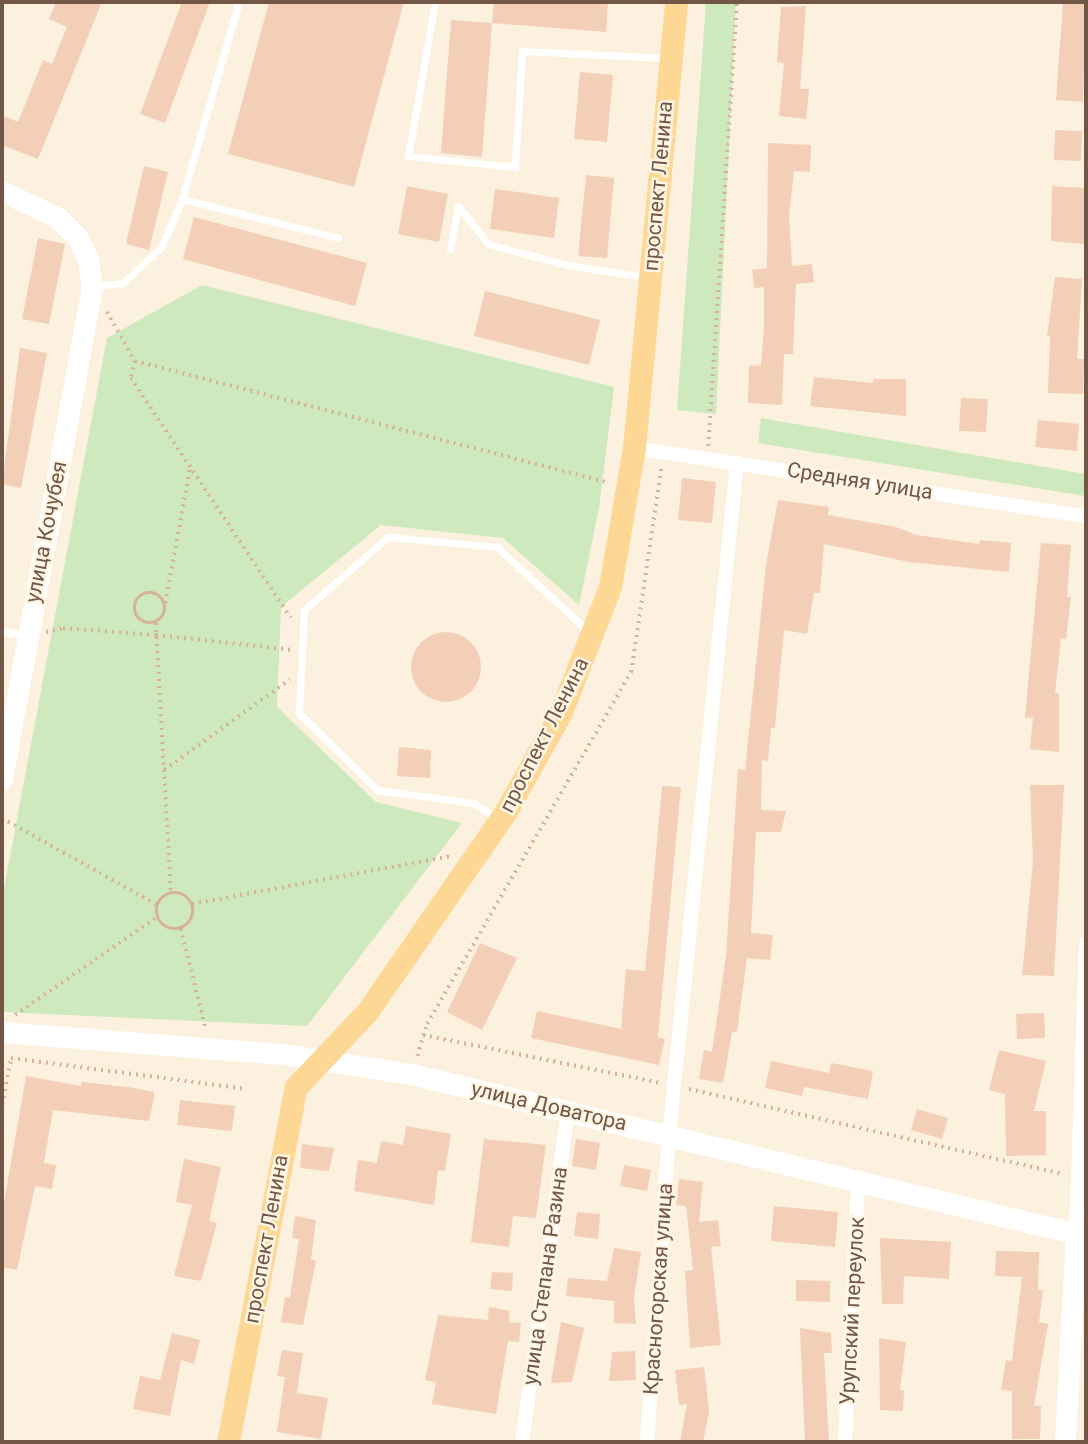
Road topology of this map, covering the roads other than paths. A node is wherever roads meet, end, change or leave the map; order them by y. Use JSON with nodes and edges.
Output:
{"nodes":[{"id":1,"x":239,"y":2,"type":"edge"},
{"id":2,"x":435,"y":2,"type":"edge"},
{"id":3,"x":676,"y":2,"type":"edge"},
{"id":4,"x":670,"y":59,"type":"junction"},
{"id":5,"x":2,"y":191,"type":"edge"},
{"id":6,"x":182,"y":199,"type":"junction"},
{"id":7,"x":338,"y":238,"type":"dead end"},
{"id":8,"x":450,"y":248,"type":"dead end"},
{"id":9,"x":650,"y":278,"type":"junction"},
{"id":10,"x":92,"y":286,"type":"junction"},
{"id":11,"x":634,"y":448,"type":"junction"},
{"id":12,"x":737,"y":462,"type":"junction"},
{"id":13,"x":1086,"y":516,"type":"edge"},
{"id":14,"x":2,"y":631,"type":"edge"},
{"id":15,"x":27,"y":636,"type":"junction"},
{"id":16,"x":594,"y":636,"type":"junction"},
{"id":17,"x":2,"y":779,"type":"edge"},
{"id":18,"x":500,"y":820,"type":"junction"},
{"id":19,"x":1086,"y":943,"type":"edge"},
{"id":20,"x":7,"y":1024,"type":"edge"},
{"id":21,"x":322,"y":1058,"type":"junction"},
{"id":22,"x":568,"y":1109,"type":"junction"},
{"id":23,"x":669,"y":1135,"type":"junction"},
{"id":24,"x":858,"y":1181,"type":"junction"},
{"id":25,"x":1081,"y":1235,"type":"edge"},
{"id":26,"x":228,"y":1442,"type":"edge"},
{"id":27,"x":522,"y":1442,"type":"edge"},
{"id":28,"x":648,"y":1442,"type":"edge"},
{"id":29,"x":845,"y":1442,"type":"edge"},
{"id":30,"x":1065,"y":1442,"type":"edge"}],
"edges":[{"from":1,"to":6,"type":"lane"},
{"from":2,"to":4,"type":"lane"},
{"from":3,"to":4,"type":"main road","name":"проспект Ленина"},
{"from":4,"to":9,"type":"main road","name":"проспект Ленина"},
{"from":5,"to":10,"type":"street"},
{"from":6,"to":7,"type":"lane"},
{"from":6,"to":10,"type":"lane"},
{"from":8,"to":9,"type":"lane"},
{"from":9,"to":11,"type":"main road","name":"проспект Ленина"},
{"from":10,"to":15,"type":"street","name":"улица Кочубея"},
{"from":11,"to":12,"type":"street","name":"Средняя улица"},
{"from":11,"to":16,"type":"main road","name":"проспект Ленина"},
{"from":12,"to":13,"type":"street","name":"Средняя улица"},
{"from":12,"to":23,"type":"street"},
{"from":14,"to":15,"type":"lane"},
{"from":15,"to":17,"type":"street","name":"улица Кочубея"},
{"from":16,"to":18,"type":"main road","name":"проспект Ленина"},
{"from":16,"to":18,"type":"lane"},
{"from":18,"to":21,"type":"main road","name":"проспект Ленина"},
{"from":19,"to":25,"type":"street"},
{"from":20,"to":21,"type":"street","name":"улица Доватора"},
{"from":21,"to":22,"type":"street","name":"улица Доватора"},
{"from":21,"to":26,"type":"main road","name":"проспект Ленина"},
{"from":22,"to":23,"type":"street","name":"улица Доватора"},
{"from":22,"to":27,"type":"street","name":"улица Степана Разина"},
{"from":23,"to":24,"type":"street","name":"улица Доватора"},
{"from":23,"to":28,"type":"street","name":"Красногорская улица"},
{"from":24,"to":25,"type":"street","name":"улица Доватора"},
{"from":24,"to":29,"type":"street","name":"Урупский переулок"},
{"from":25,"to":30,"type":"street"}]}
